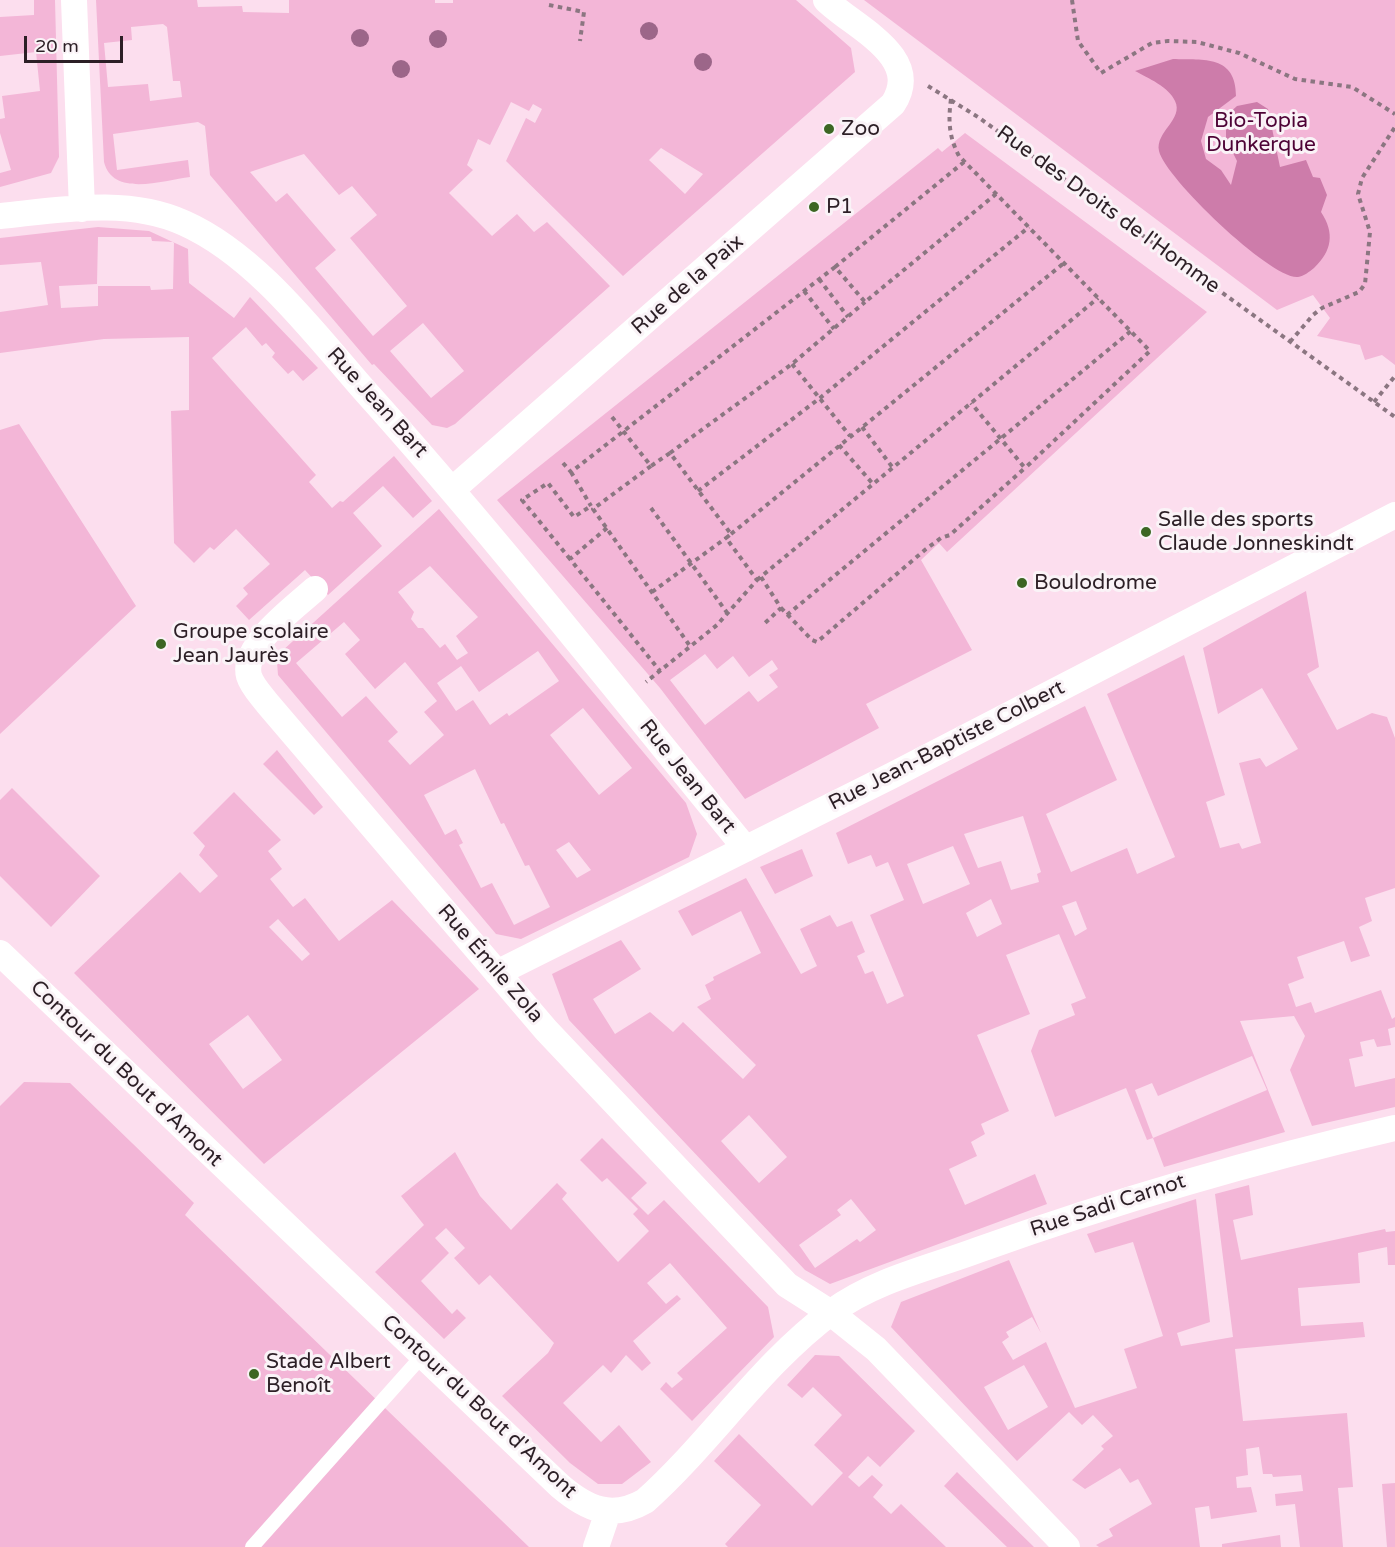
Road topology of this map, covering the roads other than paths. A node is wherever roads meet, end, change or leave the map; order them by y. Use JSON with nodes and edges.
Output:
{"nodes":[{"id":1,"x":74,"y":0,"type":"edge"},
{"id":2,"x":826,"y":0,"type":"edge"},
{"id":3,"x":82,"y":209,"type":"junction"},
{"id":4,"x":0,"y":216,"type":"edge"},
{"id":5,"x":453,"y":489,"type":"junction"},
{"id":6,"x":1395,"y":514,"type":"edge"},
{"id":7,"x":315,"y":589,"type":"dead end"},
{"id":8,"x":746,"y":849,"type":"junction"},
{"id":9,"x":0,"y":953,"type":"edge"},
{"id":10,"x":497,"y":973,"type":"junction"},
{"id":11,"x":1395,"y":1128,"type":"edge"},
{"id":12,"x":831,"y":1313,"type":"junction"},
{"id":13,"x":423,"y":1355,"type":"junction"},
{"id":14,"x":608,"y":1512,"type":"junction"},
{"id":15,"x":252,"y":1547,"type":"edge"},
{"id":16,"x":596,"y":1547,"type":"edge"},
{"id":17,"x":1067,"y":1547,"type":"edge"}],
"edges":[{"from":1,"to":3,"type":"street"},
{"from":2,"to":5,"type":"street","name":"Rue de la Paix"},
{"from":3,"to":4,"type":"street","name":"Rue Jean Bart"},
{"from":3,"to":5,"type":"street","name":"Rue Jean Bart"},
{"from":5,"to":8,"type":"street","name":"Rue Jean Bart"},
{"from":6,"to":8,"type":"street","name":"Rue Jean-Baptiste Colbert"},
{"from":7,"to":10,"type":"street","name":"Rue Émile Zola"},
{"from":8,"to":10,"type":"street","name":"Rue Jean-Baptiste Colbert"},
{"from":9,"to":13,"type":"street","name":"Contour du Bout d'Amont"},
{"from":10,"to":12,"type":"street","name":"Rue Émile Zola"},
{"from":11,"to":12,"type":"street","name":"Rue Sadi Carnot"},
{"from":12,"to":14,"type":"street"},
{"from":12,"to":17,"type":"street"},
{"from":13,"to":14,"type":"street","name":"Contour du Bout d'Amont"},
{"from":13,"to":15,"type":"lane"},
{"from":14,"to":16,"type":"street"}]}
